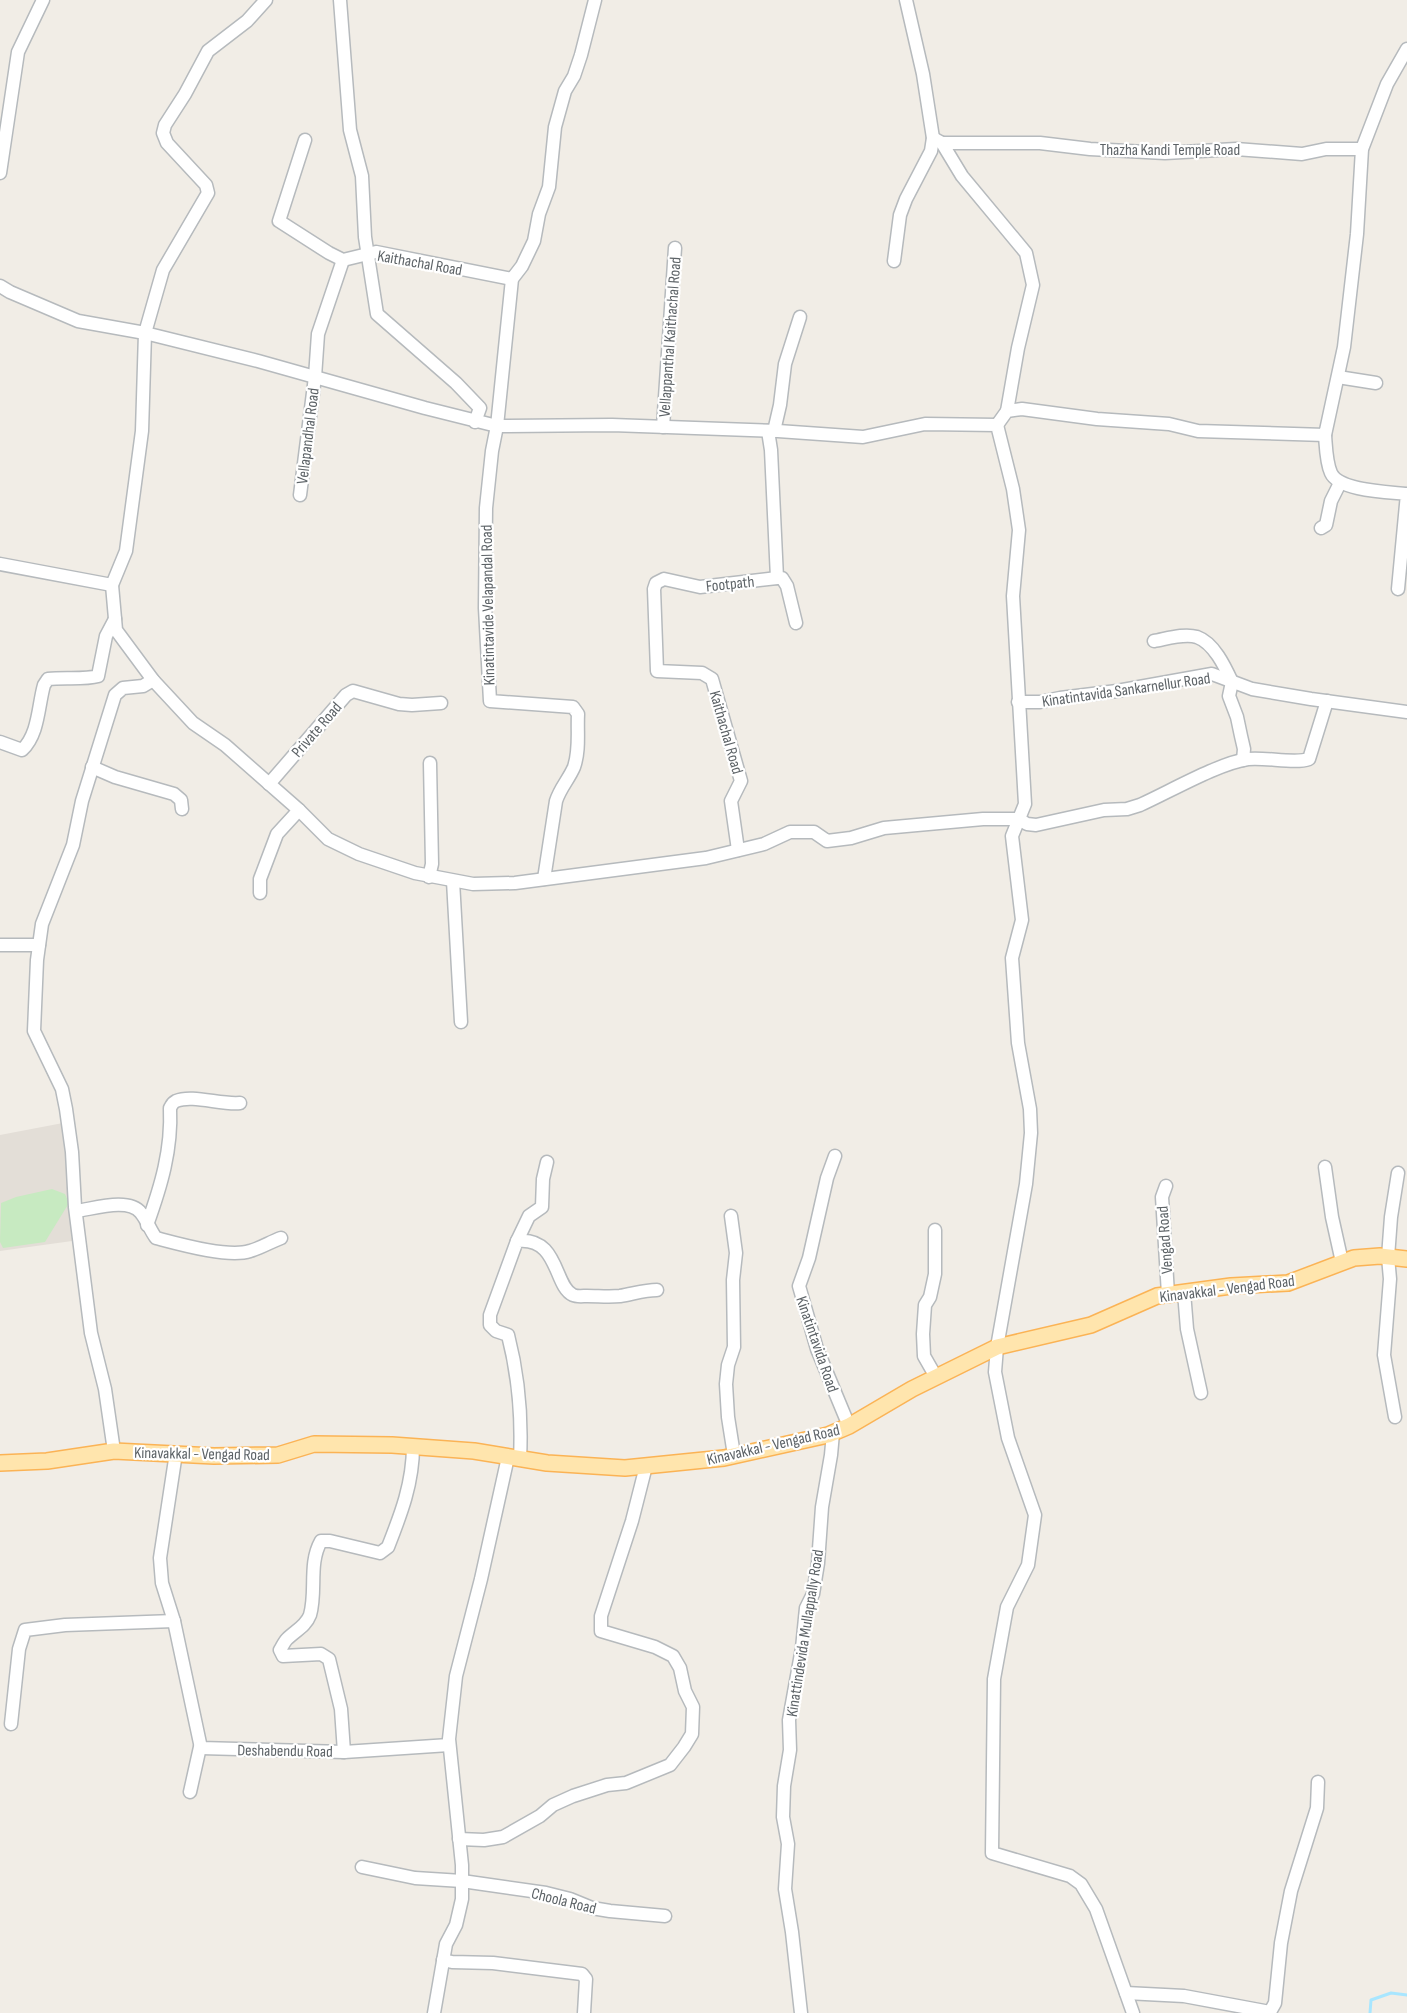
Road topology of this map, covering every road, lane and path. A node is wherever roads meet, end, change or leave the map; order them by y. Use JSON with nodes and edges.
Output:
{"nodes":[{"id":1,"x":43,"y":0,"type":"edge"},
{"id":2,"x":266,"y":0,"type":"edge"},
{"id":3,"x":340,"y":0,"type":"edge"},
{"id":4,"x":595,"y":0,"type":"edge"},
{"id":5,"x":906,"y":0,"type":"edge"},
{"id":6,"x":1407,"y":49,"type":"edge"},
{"id":7,"x":305,"y":140,"type":"dead end"},
{"id":8,"x":938,"y":141,"type":"junction"},
{"id":9,"x":1362,"y":149,"type":"junction"},
{"id":10,"x":0,"y":173,"type":"edge"},
{"id":11,"x":675,"y":248,"type":"dead end"},
{"id":12,"x":368,"y":254,"type":"junction"},
{"id":13,"x":343,"y":260,"type":"junction"},
{"id":14,"x":894,"y":261,"type":"dead end"},
{"id":15,"x":512,"y":279,"type":"junction"},
{"id":16,"x":0,"y":286,"type":"edge"},
{"id":17,"x":801,"y":317,"type":"dead end"},
{"id":18,"x":145,"y":333,"type":"junction"},
{"id":19,"x":315,"y":377,"type":"junction"},
{"id":20,"x":1338,"y":377,"type":"junction"},
{"id":21,"x":1376,"y":383,"type":"dead end"},
{"id":22,"x":1007,"y":411,"type":"junction"},
{"id":23,"x":475,"y":422,"type":"junction"},
{"id":24,"x":997,"y":425,"type":"junction"},
{"id":25,"x":497,"y":426,"type":"junction"},
{"id":26,"x":663,"y":427,"type":"junction"},
{"id":27,"x":771,"y":431,"type":"junction"},
{"id":28,"x":1325,"y":435,"type":"junction"},
{"id":29,"x":1340,"y":483,"type":"junction"},
{"id":30,"x":1407,"y":494,"type":"edge"},
{"id":31,"x":300,"y":495,"type":"dead end"},
{"id":32,"x":1321,"y":528,"type":"dead end"},
{"id":33,"x":0,"y":564,"type":"edge"},
{"id":34,"x":777,"y":578,"type":"junction"},
{"id":35,"x":112,"y":585,"type":"junction"},
{"id":36,"x":654,"y":589,"type":"joint"},
{"id":37,"x":1398,"y":589,"type":"dead end"},
{"id":38,"x":115,"y":619,"type":"junction"},
{"id":39,"x":796,"y":623,"type":"dead end"},
{"id":40,"x":1154,"y":640,"type":"dead end"},
{"id":41,"x":153,"y":680,"type":"junction"},
{"id":42,"x":1232,"y":682,"type":"junction"},
{"id":43,"x":1327,"y":701,"type":"junction"},
{"id":44,"x":1018,"y":702,"type":"junction"},
{"id":45,"x":441,"y":703,"type":"dead end"},
{"id":46,"x":1407,"y":712,"type":"edge"},
{"id":47,"x":0,"y":742,"type":"edge"},
{"id":48,"x":1243,"y":760,"type":"junction"},
{"id":49,"x":430,"y":763,"type":"dead end"},
{"id":50,"x":92,"y":767,"type":"junction"},
{"id":51,"x":269,"y":784,"type":"junction"},
{"id":52,"x":182,"y":809,"type":"dead end"},
{"id":53,"x":299,"y":810,"type":"junction"},
{"id":54,"x":1018,"y":819,"type":"junction"},
{"id":55,"x":738,"y":850,"type":"junction"},
{"id":56,"x":429,"y":877,"type":"junction"},
{"id":57,"x":544,"y":879,"type":"junction"},
{"id":58,"x":453,"y":881,"type":"junction"},
{"id":59,"x":260,"y":893,"type":"dead end"},
{"id":60,"x":0,"y":945,"type":"edge"},
{"id":61,"x":39,"y":945,"type":"junction"},
{"id":62,"x":461,"y":1022,"type":"dead end"},
{"id":63,"x":240,"y":1103,"type":"dead end"},
{"id":64,"x":835,"y":1156,"type":"dead end"},
{"id":65,"x":547,"y":1162,"type":"dead end"},
{"id":66,"x":1325,"y":1167,"type":"dead end"},
{"id":67,"x":1398,"y":1173,"type":"dead end"},
{"id":68,"x":1166,"y":1186,"type":"dead end"},
{"id":69,"x":76,"y":1211,"type":"junction"},
{"id":70,"x":731,"y":1216,"type":"dead end"},
{"id":71,"x":147,"y":1225,"type":"junction"},
{"id":72,"x":935,"y":1230,"type":"dead end"},
{"id":73,"x":281,"y":1238,"type":"dead end"},
{"id":74,"x":517,"y":1241,"type":"junction"},
{"id":75,"x":1388,"y":1257,"type":"junction"},
{"id":76,"x":1407,"y":1259,"type":"edge"},
{"id":77,"x":1342,"y":1262,"type":"junction"},
{"id":78,"x":657,"y":1290,"type":"dead end"},
{"id":79,"x":1184,"y":1292,"type":"junction"},
{"id":80,"x":1168,"y":1294,"type":"junction"},
{"id":81,"x":997,"y":1347,"type":"junction"},
{"id":82,"x":936,"y":1377,"type":"junction"},
{"id":83,"x":1201,"y":1393,"type":"dead end"},
{"id":84,"x":1395,"y":1417,"type":"dead end"},
{"id":85,"x":849,"y":1426,"type":"junction"},
{"id":86,"x":833,"y":1433,"type":"junction"},
{"id":87,"x":413,"y":1446,"type":"junction"},
{"id":88,"x":114,"y":1451,"type":"junction"},
{"id":89,"x":176,"y":1454,"type":"junction"},
{"id":90,"x":734,"y":1455,"type":"junction"},
{"id":91,"x":514,"y":1458,"type":"junction"},
{"id":92,"x":0,"y":1463,"type":"edge"},
{"id":93,"x":646,"y":1466,"type":"junction"},
{"id":94,"x":174,"y":1621,"type":"junction"},
{"id":95,"x":11,"y":1724,"type":"dead end"},
{"id":96,"x":449,"y":1745,"type":"junction"},
{"id":97,"x":200,"y":1747,"type":"junction"},
{"id":98,"x":344,"y":1752,"type":"junction"},
{"id":99,"x":1318,"y":1782,"type":"dead end"},
{"id":100,"x":190,"y":1792,"type":"dead end"},
{"id":101,"x":459,"y":1839,"type":"junction"},
{"id":102,"x":362,"y":1867,"type":"dead end"},
{"id":103,"x":462,"y":1881,"type":"junction"},
{"id":104,"x":665,"y":1916,"type":"dead end"},
{"id":105,"x":443,"y":1960,"type":"junction"},
{"id":106,"x":1126,"y":1993,"type":"junction"},
{"id":107,"x":434,"y":2013,"type":"edge"},
{"id":108,"x":584,"y":2013,"type":"edge"},
{"id":109,"x":801,"y":2013,"type":"edge"},
{"id":110,"x":1133,"y":2013,"type":"edge"}],
"edges":[{"from":1,"to":10,"type":"street"},
{"from":2,"to":18,"type":"street"},
{"from":3,"to":12,"type":"street"},
{"from":4,"to":15,"type":"street"},
{"from":5,"to":8,"type":"street"},
{"from":6,"to":9,"type":"street"},
{"from":7,"to":13,"type":"street"},
{"from":8,"to":9,"type":"street","name":"Thazha Kandi Temple Road"},
{"from":8,"to":14,"type":"street"},
{"from":8,"to":22,"type":"street"},
{"from":9,"to":20,"type":"street"},
{"from":11,"to":26,"type":"street","name":"Vellappanthal Kaithachal Road"},
{"from":12,"to":13,"type":"street","name":"Kaithachal Road"},
{"from":12,"to":15,"type":"street","name":"Kaithachal Road"},
{"from":12,"to":23,"type":"street"},
{"from":13,"to":19,"type":"street"},
{"from":15,"to":25,"type":"street"},
{"from":16,"to":18,"type":"street"},
{"from":17,"to":27,"type":"street"},
{"from":18,"to":19,"type":"street"},
{"from":18,"to":35,"type":"street"},
{"from":19,"to":23,"type":"street"},
{"from":19,"to":31,"type":"street","name":"Vellapandhal Road"},
{"from":20,"to":21,"type":"street"},
{"from":20,"to":28,"type":"street"},
{"from":22,"to":24,"type":"street"},
{"from":22,"to":28,"type":"street"},
{"from":23,"to":25,"type":"street"},
{"from":24,"to":27,"type":"street"},
{"from":24,"to":44,"type":"street"},
{"from":25,"to":26,"type":"street"},
{"from":25,"to":57,"type":"street","name":"Kinatintavide Velapandal Road"},
{"from":26,"to":27,"type":"street"},
{"from":27,"to":34,"type":"street"},
{"from":28,"to":29,"type":"street"},
{"from":29,"to":30,"type":"street"},
{"from":29,"to":32,"type":"street"},
{"from":30,"to":37,"type":"street"},
{"from":33,"to":35,"type":"street"},
{"from":34,"to":36,"type":"street","name":"Footpath"},
{"from":34,"to":39,"type":"street"},
{"from":35,"to":38,"type":"street"},
{"from":36,"to":55,"type":"street","name":"Kaithachal Road"},
{"from":38,"to":41,"type":"street"},
{"from":38,"to":47,"type":"street"},
{"from":40,"to":42,"type":"street","name":"Kinatintavida Sankarnellur Road"},
{"from":41,"to":50,"type":"street"},
{"from":41,"to":51,"type":"street"},
{"from":42,"to":43,"type":"street"},
{"from":42,"to":44,"type":"street","name":"Kinatintavida Sankarnellur Road"},
{"from":42,"to":48,"type":"street","name":"Kinatintavida Sankarnellur Road"},
{"from":43,"to":46,"type":"street"},
{"from":43,"to":48,"type":"street"},
{"from":44,"to":54,"type":"street"},
{"from":45,"to":51,"type":"street","name":"Private Road"},
{"from":48,"to":54,"type":"street"},
{"from":49,"to":56,"type":"street"},
{"from":50,"to":52,"type":"street"},
{"from":50,"to":61,"type":"street"},
{"from":51,"to":53,"type":"street"},
{"from":53,"to":56,"type":"street"},
{"from":53,"to":59,"type":"street"},
{"from":54,"to":55,"type":"street"},
{"from":54,"to":81,"type":"street"},
{"from":55,"to":57,"type":"street"},
{"from":56,"to":58,"type":"street"},
{"from":57,"to":58,"type":"street"},
{"from":58,"to":62,"type":"street"},
{"from":60,"to":61,"type":"street"},
{"from":61,"to":69,"type":"street"},
{"from":63,"to":71,"type":"street"},
{"from":64,"to":85,"type":"street","name":"Kinatintavida Road"},
{"from":65,"to":74,"type":"street"},
{"from":66,"to":77,"type":"street"},
{"from":67,"to":75,"type":"street"},
{"from":68,"to":80,"type":"street","name":"Vengad Road"},
{"from":69,"to":71,"type":"street"},
{"from":69,"to":88,"type":"street"},
{"from":70,"to":90,"type":"street"},
{"from":71,"to":73,"type":"street"},
{"from":72,"to":82,"type":"street"},
{"from":74,"to":78,"type":"street"},
{"from":74,"to":91,"type":"street"},
{"from":75,"to":76,"type":"main road","name":"Kinavakkal - Vengad Road"},
{"from":75,"to":77,"type":"main road","name":"Kinavakkal - Vengad Road"},
{"from":75,"to":84,"type":"street"},
{"from":77,"to":79,"type":"main road","name":"Kinavakkal - Vengad Road"},
{"from":79,"to":80,"type":"main road","name":"Kinavakkal - Vengad Road"},
{"from":79,"to":83,"type":"street"},
{"from":80,"to":81,"type":"main road","name":"Kinavakkal - Vengad Road"},
{"from":81,"to":82,"type":"main road","name":"Kinavakkal - Vengad Road"},
{"from":81,"to":106,"type":"street"},
{"from":82,"to":85,"type":"main road","name":"Kinavakkal - Vengad Road"},
{"from":85,"to":86,"type":"main road","name":"Kinavakkal - Vengad Road"},
{"from":86,"to":90,"type":"main road","name":"Kinavakkal - Vengad Road"},
{"from":86,"to":109,"type":"street","name":"Kinattindevida Mullappally Road"},
{"from":87,"to":89,"type":"main road","name":"Kinavakkal - Vengad Road"},
{"from":87,"to":91,"type":"main road","name":"Kinavakkal - Vengad Road"},
{"from":87,"to":98,"type":"street","name":"Deshabendu Road"},
{"from":88,"to":89,"type":"main road","name":"Kinavakkal - Vengad Road"},
{"from":88,"to":92,"type":"main road","name":"Kinavakkal - Vengad Road"},
{"from":89,"to":94,"type":"street"},
{"from":90,"to":93,"type":"main road","name":"Kinavakkal - Vengad Road"},
{"from":91,"to":93,"type":"main road","name":"Kinavakkal - Vengad Road"},
{"from":91,"to":96,"type":"street"},
{"from":93,"to":101,"type":"street"},
{"from":94,"to":95,"type":"street"},
{"from":94,"to":97,"type":"street"},
{"from":96,"to":98,"type":"street"},
{"from":96,"to":101,"type":"street"},
{"from":97,"to":98,"type":"street","name":"Deshabendu Road"},
{"from":97,"to":100,"type":"street"},
{"from":99,"to":106,"type":"street"},
{"from":101,"to":103,"type":"street"},
{"from":102,"to":103,"type":"street"},
{"from":103,"to":104,"type":"street","name":"Choola Road"},
{"from":103,"to":105,"type":"street"},
{"from":105,"to":107,"type":"street"},
{"from":105,"to":108,"type":"street"},
{"from":106,"to":110,"type":"street"}]}
